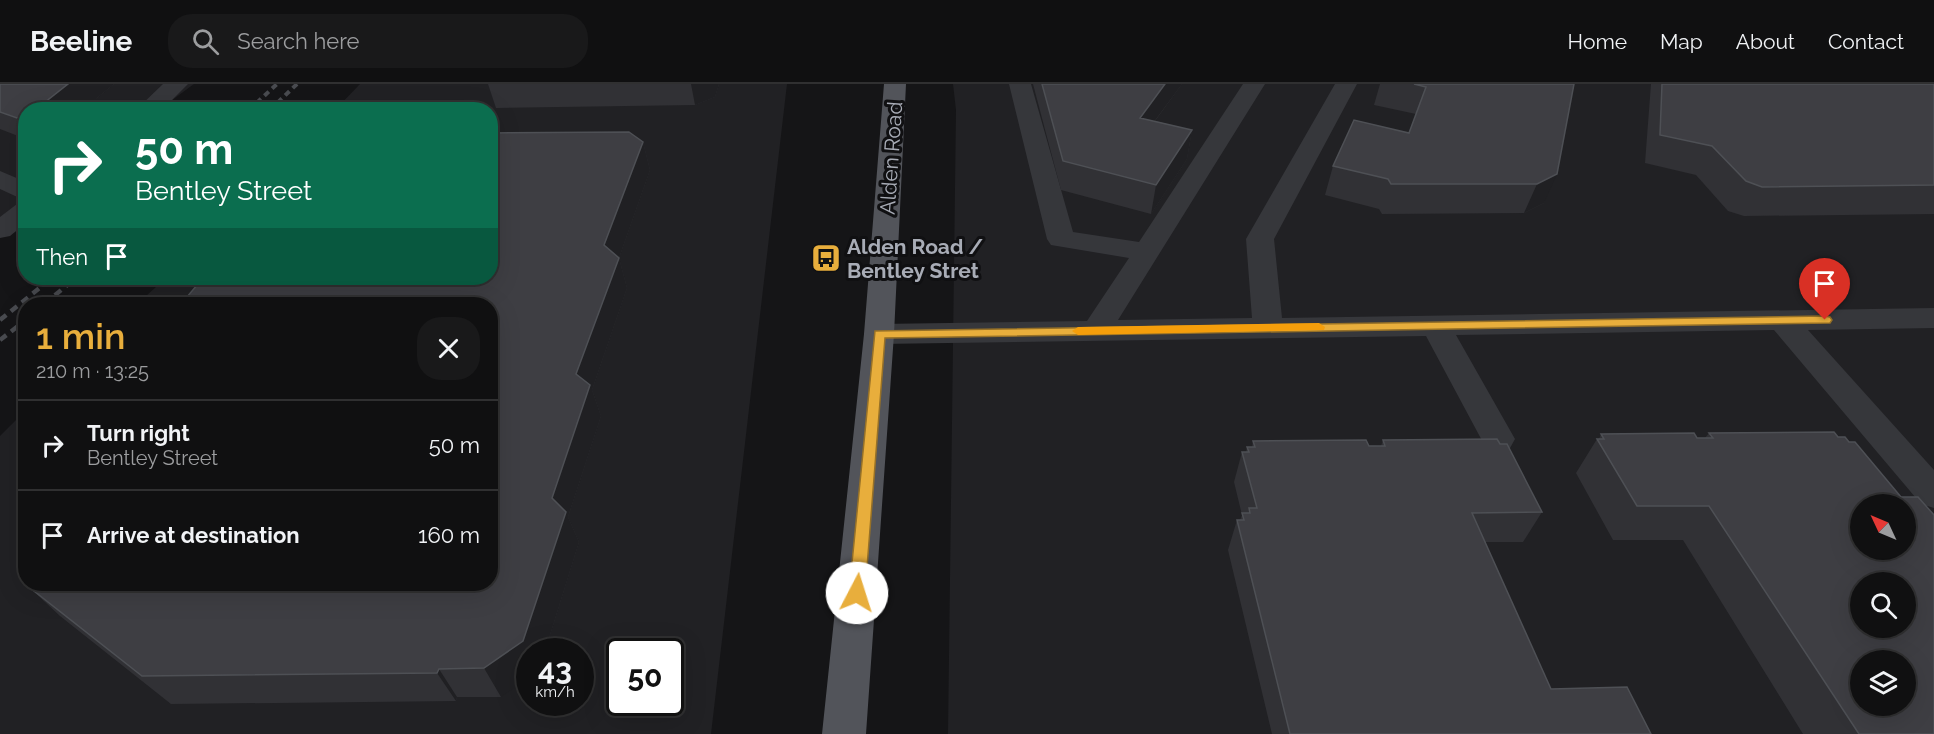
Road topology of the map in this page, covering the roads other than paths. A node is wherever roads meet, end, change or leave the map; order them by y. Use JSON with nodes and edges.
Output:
{"nodes":[{"id":1,"x":177,"y":84,"type":"edge"},
{"id":2,"x":895,"y":84,"type":"edge"},
{"id":3,"x":1020,"y":84,"type":"edge"},
{"id":4,"x":1254,"y":84,"type":"edge"},
{"id":5,"x":1346,"y":84,"type":"edge"},
{"id":6,"x":156,"y":102,"type":"edge"},
{"id":7,"x":0,"y":179,"type":"edge"},
{"id":8,"x":18,"y":189,"type":"edge"},
{"id":9,"x":18,"y":216,"type":"edge"},
{"id":10,"x":0,"y":230,"type":"edge"},
{"id":11,"x":1146,"y":252,"type":"junction"},
{"id":12,"x":1934,"y":318,"type":"edge"},
{"id":13,"x":1782,"y":320,"type":"junction"},
{"id":14,"x":1436,"y":326,"type":"junction"},
{"id":15,"x":1268,"y":328,"type":"junction"},
{"id":16,"x":1096,"y":331,"type":"junction"},
{"id":17,"x":879,"y":334,"type":"junction"},
{"id":18,"x":1498,"y":439,"type":"edge"},
{"id":19,"x":1934,"y":494,"type":"edge"},
{"id":20,"x":844,"y":734,"type":"edge"}],
"edges":[{"from":1,"to":6,"type":"street"},
{"from":2,"to":17,"type":"main road","name":"Alden Road"},
{"from":3,"to":11,"type":"street"},
{"from":4,"to":11,"type":"street"},
{"from":5,"to":15,"type":"street"},
{"from":7,"to":8,"type":"street"},
{"from":9,"to":10,"type":"street"},
{"from":11,"to":16,"type":"street"},
{"from":12,"to":13,"type":"street"},
{"from":13,"to":14,"type":"street"},
{"from":13,"to":19,"type":"street"},
{"from":14,"to":15,"type":"street"},
{"from":14,"to":18,"type":"street"},
{"from":15,"to":16,"type":"street"},
{"from":16,"to":17,"type":"street"},
{"from":17,"to":20,"type":"main road","name":"Alden Road"}]}
